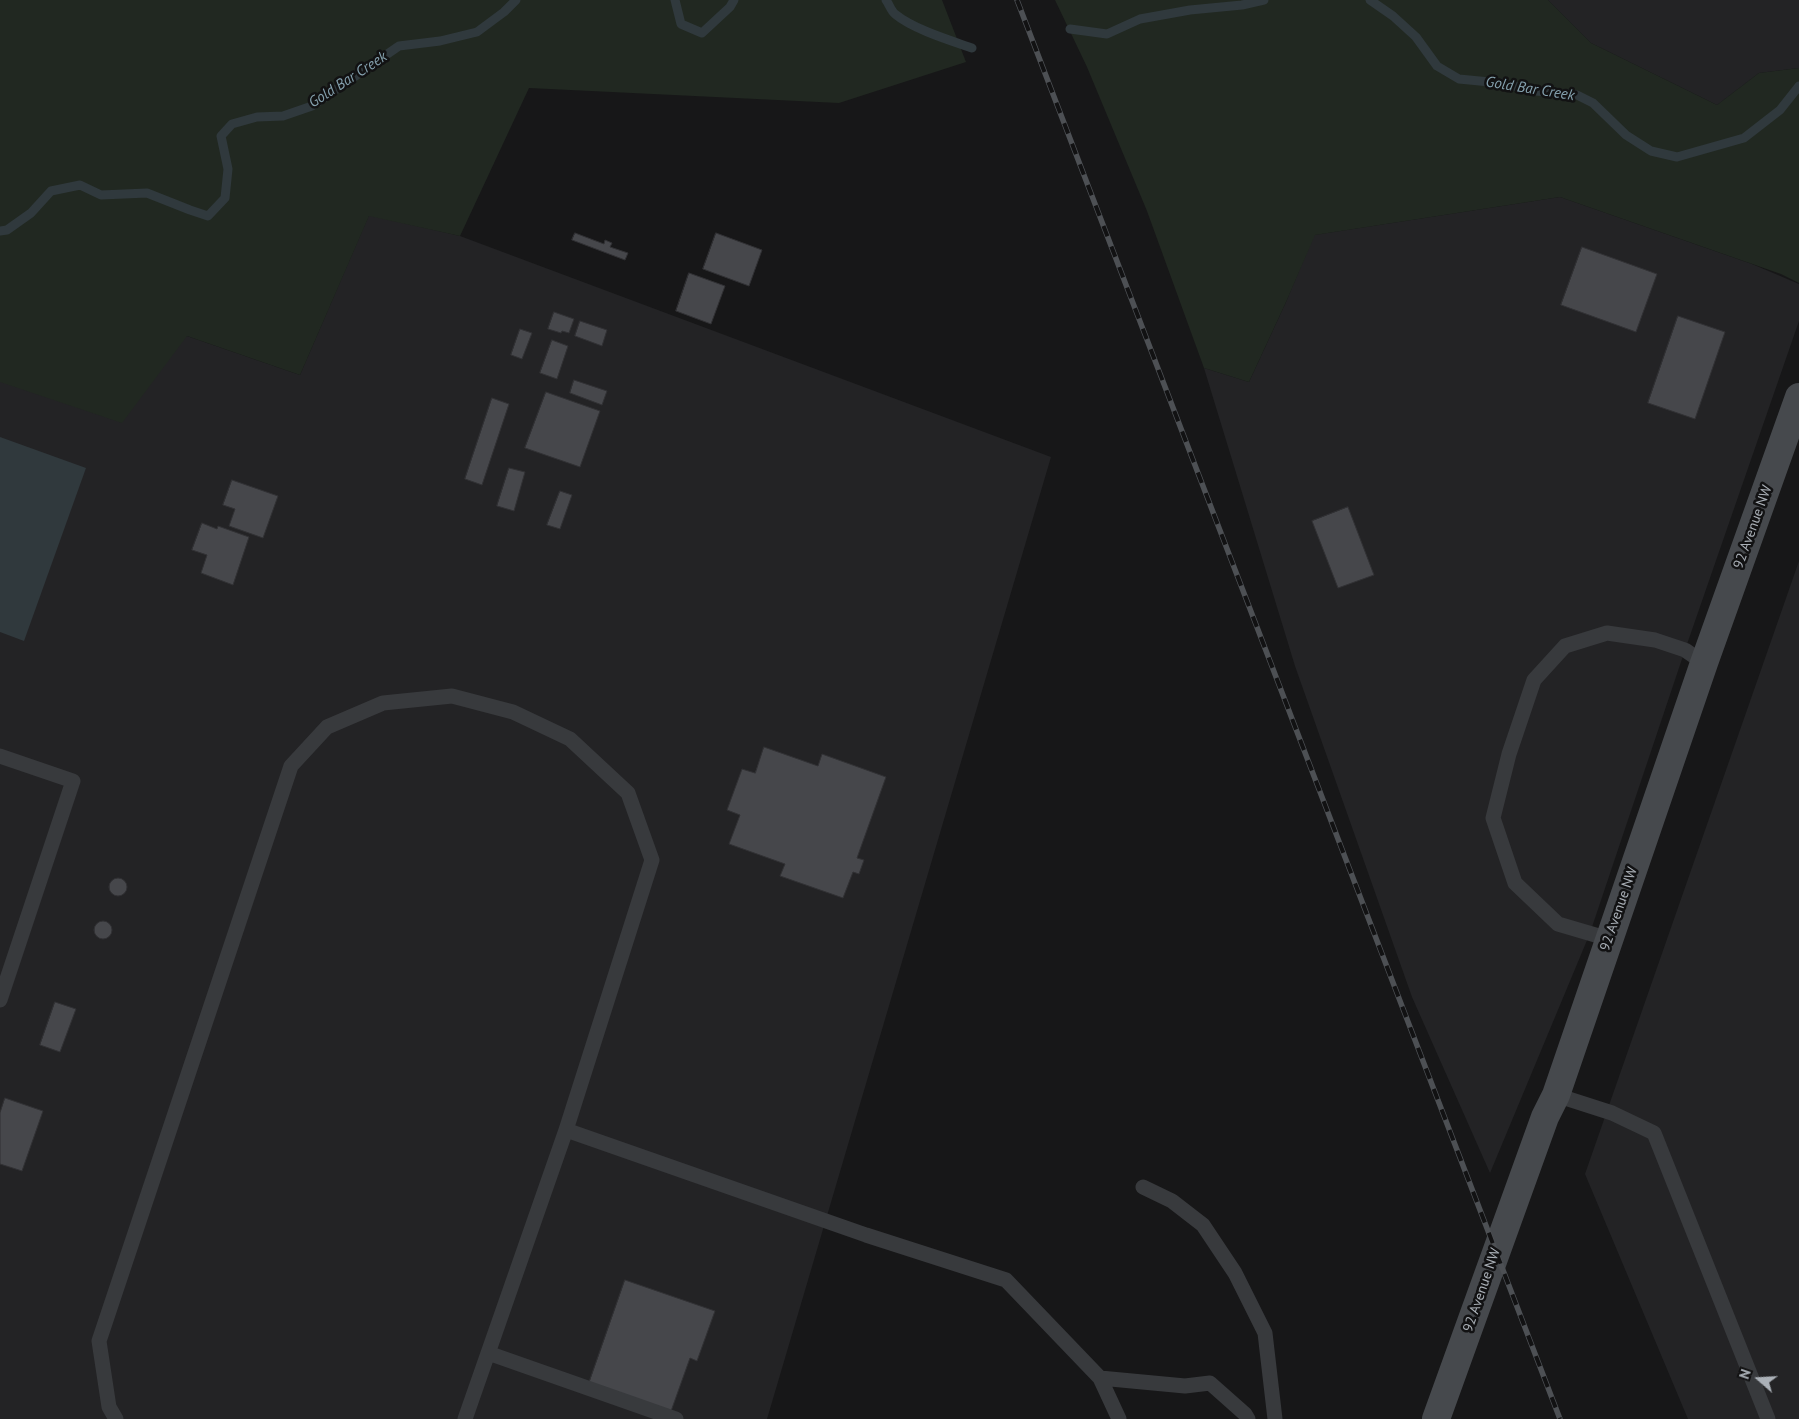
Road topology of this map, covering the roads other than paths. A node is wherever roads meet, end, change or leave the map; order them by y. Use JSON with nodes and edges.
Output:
{"nodes":[{"id":1,"x":1799,"y":398,"type":"edge"},
{"id":2,"x":1704,"y":663,"type":"junction"},
{"id":3,"x":0,"y":756,"type":"edge"},
{"id":4,"x":1609,"y":939,"type":"junction"},
{"id":5,"x":0,"y":1000,"type":"edge"},
{"id":6,"x":1556,"y":1095,"type":"junction"},
{"id":7,"x":566,"y":1130,"type":"junction"},
{"id":8,"x":1144,"y":1187,"type":"dead end"},
{"id":9,"x":488,"y":1353,"type":"junction"},
{"id":10,"x":1100,"y":1378,"type":"junction"},
{"id":11,"x":116,"y":1419,"type":"edge"},
{"id":12,"x":465,"y":1419,"type":"edge"},
{"id":13,"x":676,"y":1419,"type":"edge"},
{"id":14,"x":1119,"y":1419,"type":"edge"},
{"id":15,"x":1248,"y":1419,"type":"edge"},
{"id":16,"x":1275,"y":1419,"type":"edge"},
{"id":17,"x":1436,"y":1419,"type":"edge"},
{"id":18,"x":1768,"y":1419,"type":"edge"}],
"edges":[{"from":1,"to":2,"type":"main road","name":"92 Avenue NW"},
{"from":2,"to":4,"type":"main road","name":"92 Avenue NW"},
{"from":2,"to":4,"type":"lane"},
{"from":3,"to":5,"type":"lane"},
{"from":4,"to":6,"type":"main road","name":"92 Avenue NW"},
{"from":6,"to":17,"type":"main road","name":"92 Avenue NW"},
{"from":6,"to":18,"type":"lane"},
{"from":7,"to":9,"type":"lane"},
{"from":7,"to":10,"type":"lane"},
{"from":7,"to":11,"type":"lane"},
{"from":8,"to":16,"type":"lane"},
{"from":9,"to":12,"type":"lane"},
{"from":9,"to":13,"type":"lane"},
{"from":10,"to":14,"type":"lane"},
{"from":10,"to":15,"type":"lane"}]}
